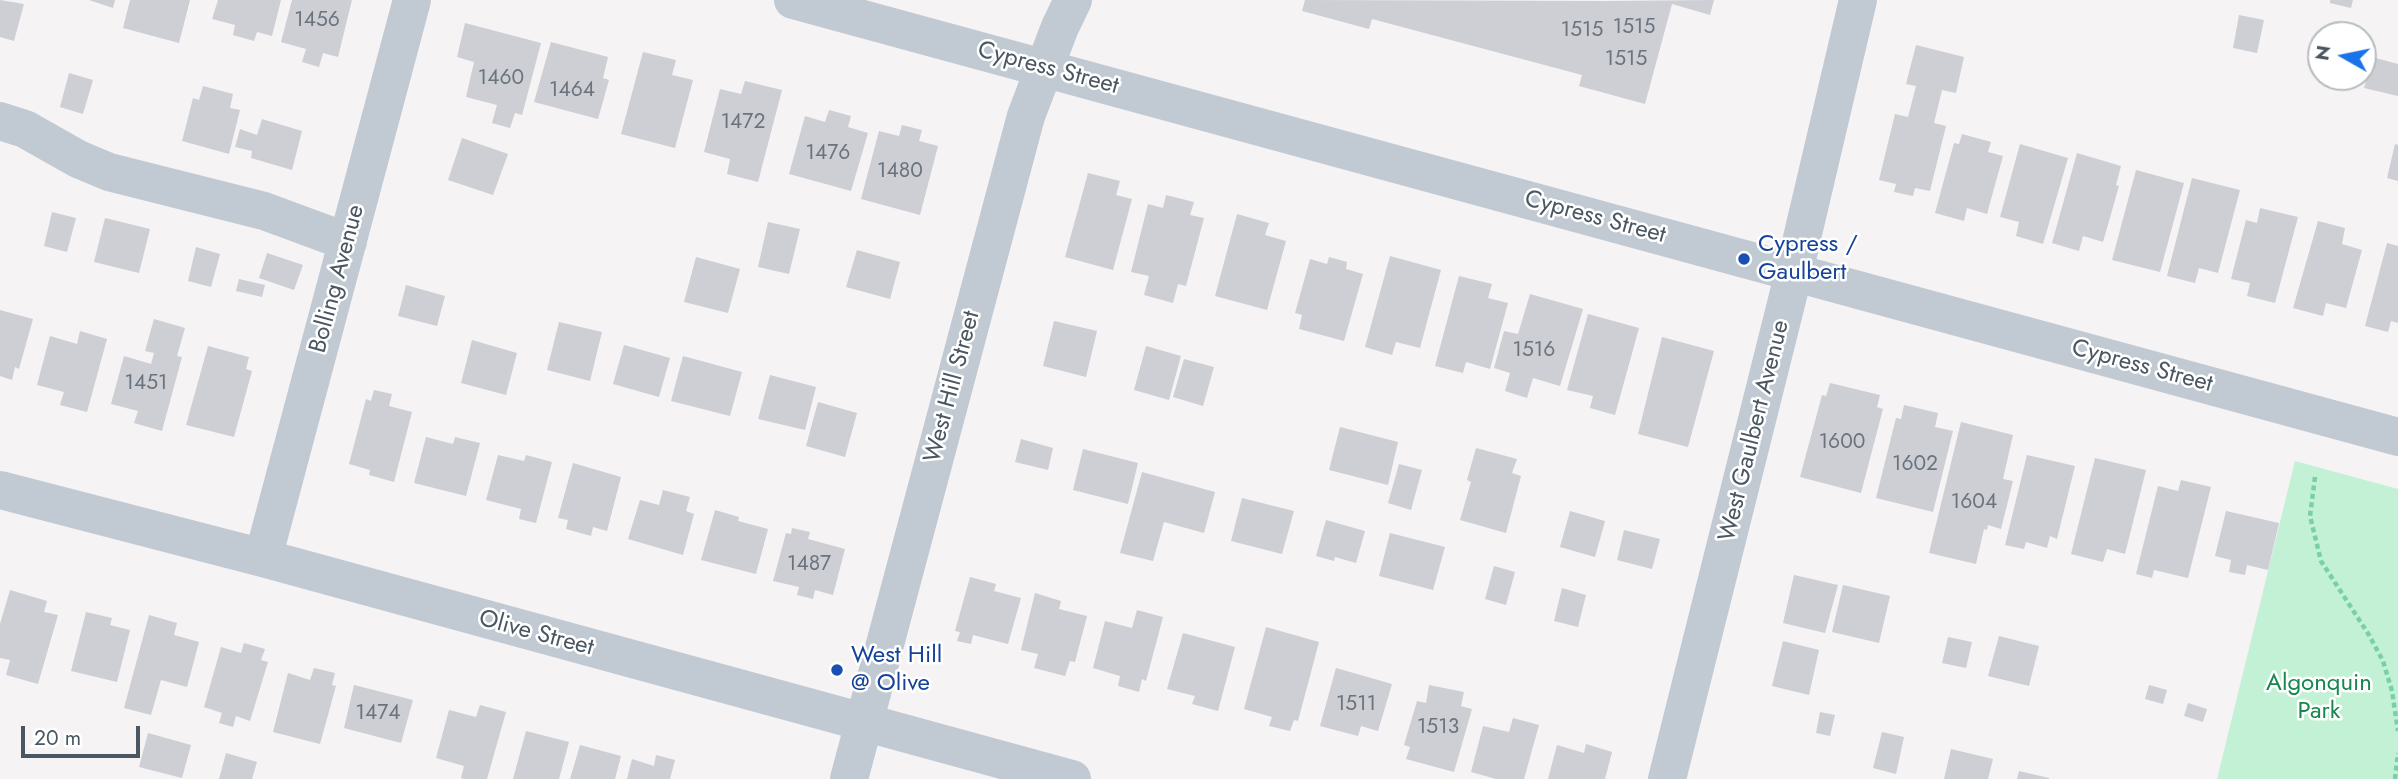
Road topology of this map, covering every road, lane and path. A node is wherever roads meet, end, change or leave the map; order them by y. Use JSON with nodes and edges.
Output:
{"nodes":[{"id":1,"x":412,"y":0,"type":"edge"},
{"id":2,"x":793,"y":0,"type":"edge"},
{"id":3,"x":1073,"y":0,"type":"edge"},
{"id":4,"x":1858,"y":0,"type":"edge"},
{"id":5,"x":1044,"y":68,"type":"junction"},
{"id":6,"x":0,"y":121,"type":"edge"},
{"id":7,"x":348,"y":242,"type":"junction"},
{"id":8,"x":1794,"y":272,"type":"junction"},
{"id":9,"x":2398,"y":437,"type":"edge"},
{"id":10,"x":2315,"y":477,"type":"dead end"},
{"id":11,"x":0,"y":490,"type":"edge"},
{"id":12,"x":264,"y":558,"type":"junction"},
{"id":13,"x":863,"y":722,"type":"junction"},
{"id":14,"x":2398,"y":731,"type":"edge"},
{"id":15,"x":2398,"y":753,"type":"edge"},
{"id":16,"x":849,"y":779,"type":"edge"},
{"id":17,"x":1072,"y":779,"type":"edge"},
{"id":18,"x":1667,"y":779,"type":"edge"},
{"id":19,"x":2395,"y":779,"type":"edge"}],
"edges":[{"from":1,"to":7,"type":"street","name":"Bolling Avenue"},
{"from":2,"to":5,"type":"street","name":"Cypress Street"},
{"from":3,"to":5,"type":"street","name":"West Hill Street"},
{"from":4,"to":8,"type":"street","name":"West Gaulbert Avenue"},
{"from":5,"to":8,"type":"street","name":"Cypress Street"},
{"from":5,"to":13,"type":"street","name":"West Hill Street"},
{"from":6,"to":7,"type":"street"},
{"from":7,"to":12,"type":"street","name":"Bolling Avenue"},
{"from":8,"to":9,"type":"street","name":"Cypress Street"},
{"from":8,"to":18,"type":"street","name":"West Gaulbert Avenue"},
{"from":10,"to":14,"type":"path"},
{"from":11,"to":12,"type":"street","name":"Olive Street"},
{"from":12,"to":13,"type":"street","name":"Olive Street"},
{"from":13,"to":16,"type":"street","name":"West Hill Street"},
{"from":13,"to":17,"type":"street","name":"Olive Street"},
{"from":15,"to":19,"type":"path"}]}
